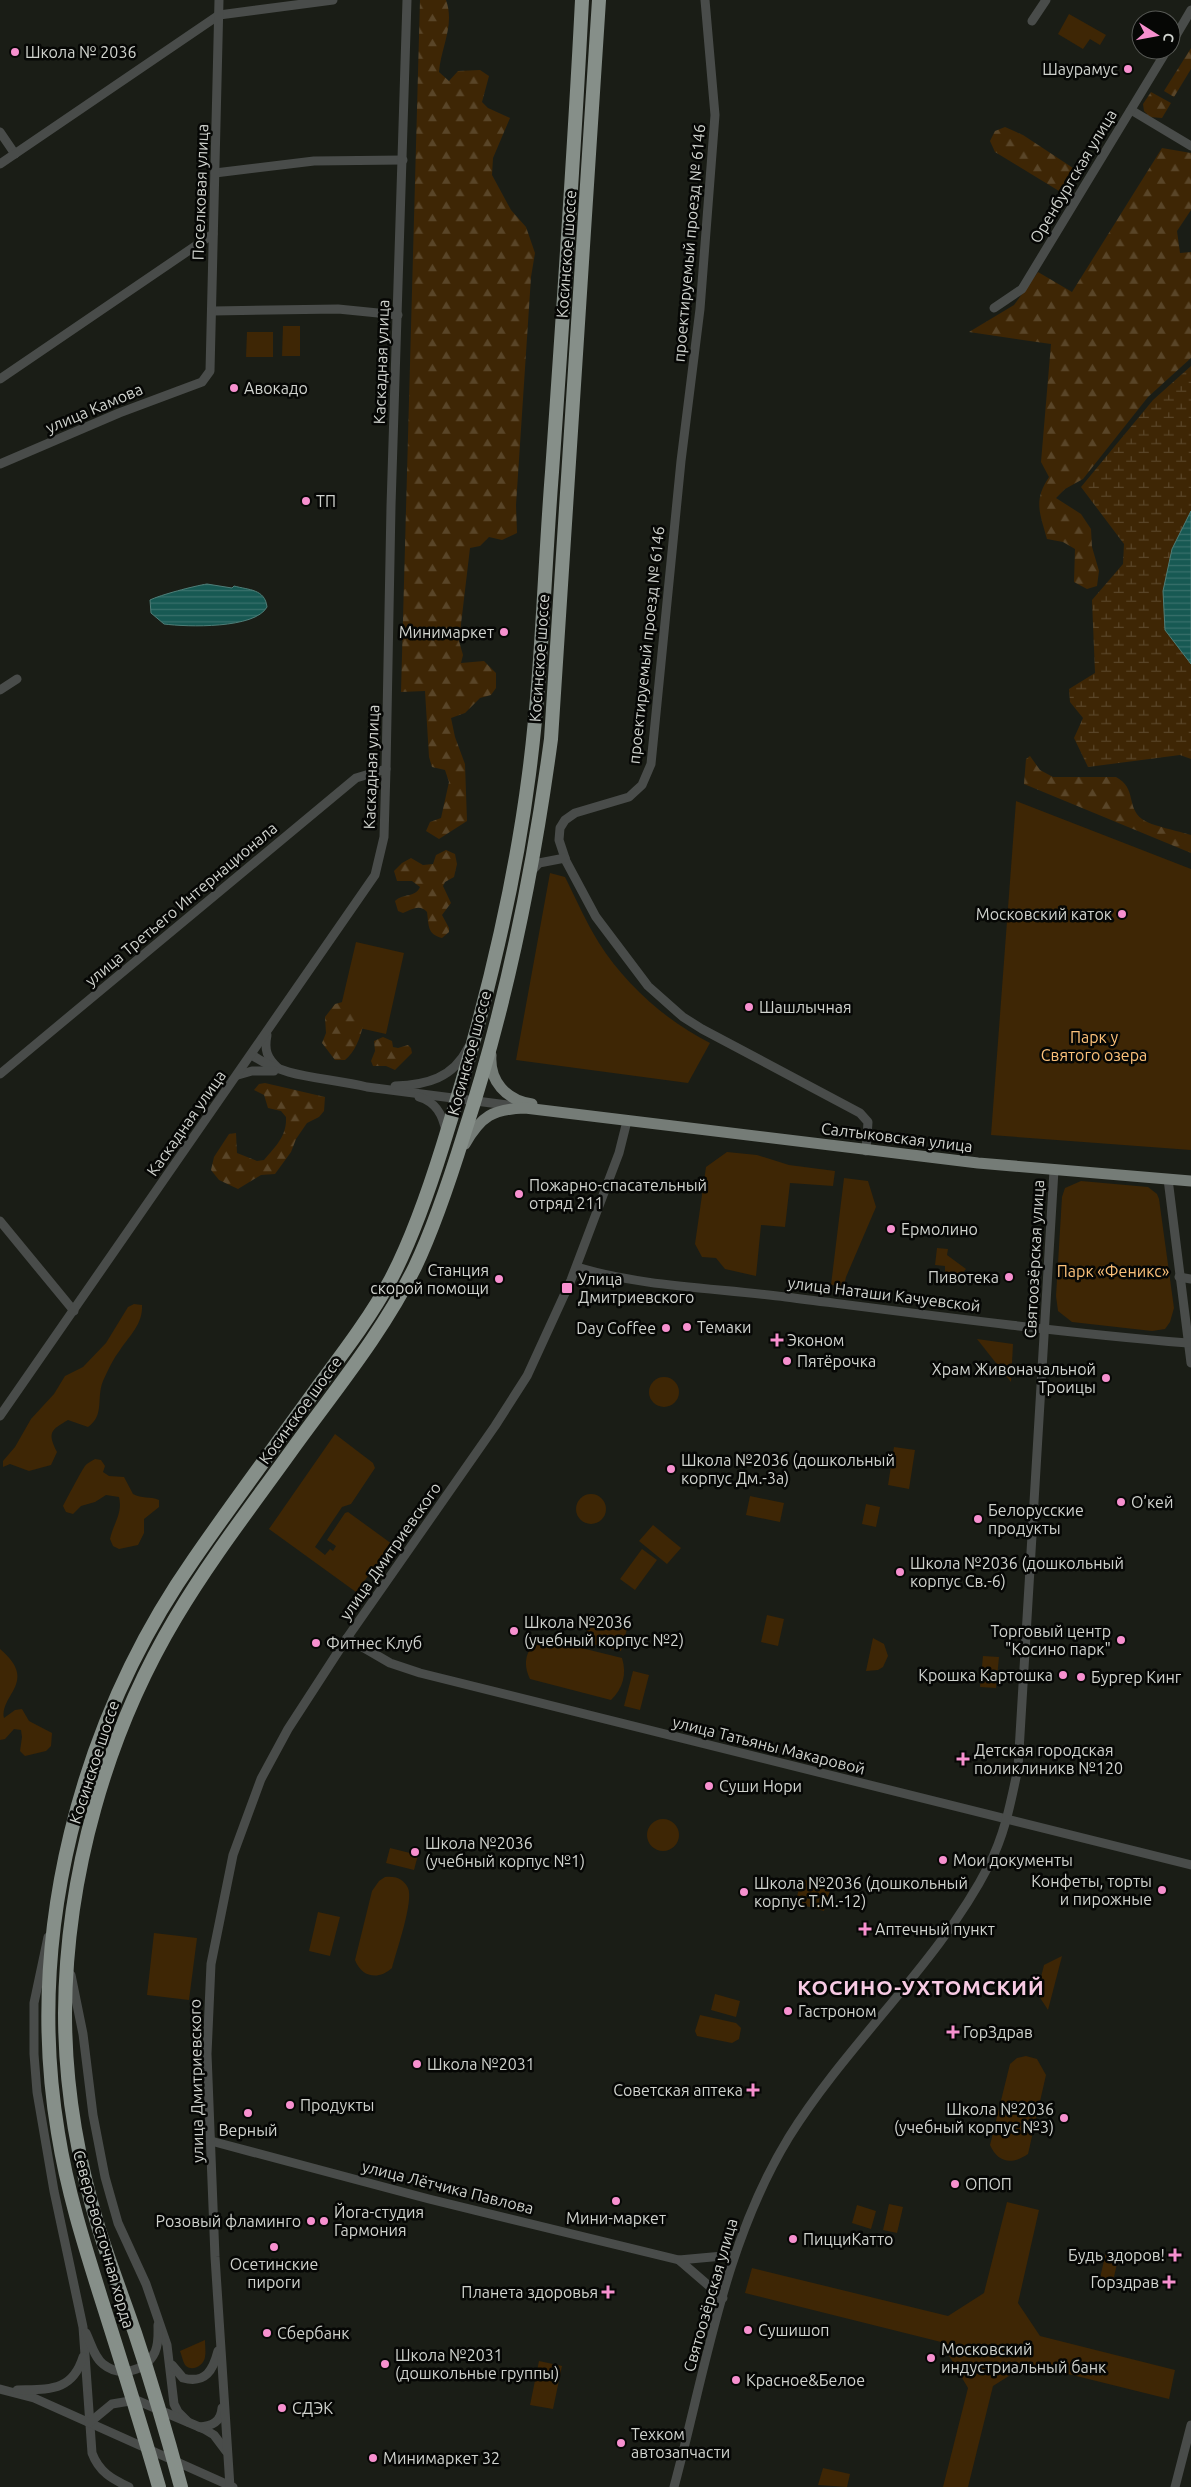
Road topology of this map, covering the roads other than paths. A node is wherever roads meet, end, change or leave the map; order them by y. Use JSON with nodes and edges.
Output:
{"nodes":[{"id":1,"x":220,"y":0,"type":"edge"},
{"id":2,"x":333,"y":0,"type":"edge"},
{"id":3,"x":407,"y":0,"type":"edge"},
{"id":4,"x":582,"y":0,"type":"edge"},
{"id":5,"x":599,"y":0,"type":"edge"},
{"id":6,"x":705,"y":0,"type":"edge"},
{"id":7,"x":1046,"y":0,"type":"edge"},
{"id":8,"x":1191,"y":10,"type":"edge"},
{"id":9,"x":220,"y":15,"type":"junction"},
{"id":10,"x":1032,"y":21,"type":"dead end"},
{"id":11,"x":1181,"y":27,"type":"edge"},
{"id":12,"x":1161,"y":60,"type":"edge"},
{"id":13,"x":1131,"y":110,"type":"junction"},
{"id":14,"x":0,"y":132,"type":"edge"},
{"id":15,"x":1191,"y":146,"type":"edge"},
{"id":16,"x":15,"y":154,"type":"junction"},
{"id":17,"x":403,"y":160,"type":"junction"},
{"id":18,"x":0,"y":164,"type":"edge"},
{"id":19,"x":215,"y":173,"type":"junction"},
{"id":20,"x":213,"y":234,"type":"junction"},
{"id":21,"x":994,"y":308,"type":"dead end"},
{"id":22,"x":212,"y":311,"type":"junction"},
{"id":23,"x":398,"y":315,"type":"junction"},
{"id":24,"x":0,"y":379,"type":"edge"},
{"id":25,"x":202,"y":382,"type":"joint"},
{"id":26,"x":0,"y":464,"type":"edge"},
{"id":27,"x":17,"y":679,"type":"dead end"},
{"id":28,"x":0,"y":690,"type":"edge"},
{"id":29,"x":386,"y":768,"type":"junction"},
{"id":30,"x":536,"y":837,"type":"junction"},
{"id":31,"x":565,"y":858,"type":"junction"},
{"id":32,"x":547,"y":859,"type":"junction"},
{"id":33,"x":529,"y":877,"type":"junction"},
{"id":34,"x":476,"y":1030,"type":"junction"},
{"id":35,"x":267,"y":1033,"type":"junction"},
{"id":36,"x":494,"y":1035,"type":"junction"},
{"id":37,"x":252,"y":1055,"type":"junction"},
{"id":38,"x":282,"y":1071,"type":"junction"},
{"id":39,"x":0,"y":1074,"type":"edge"},
{"id":40,"x":238,"y":1075,"type":"junction"},
{"id":41,"x":395,"y":1088,"type":"junction"},
{"id":42,"x":458,"y":1096,"type":"junction"},
{"id":43,"x":476,"y":1098,"type":"junction"},
{"id":44,"x":526,"y":1105,"type":"junction"},
{"id":45,"x":627,"y":1121,"type":"junction"},
{"id":46,"x":446,"y":1133,"type":"junction"},
{"id":47,"x":866,"y":1151,"type":"junction"},
{"id":48,"x":457,"y":1156,"type":"junction"},
{"id":49,"x":1054,"y":1170,"type":"junction"},
{"id":50,"x":1168,"y":1179,"type":"junction"},
{"id":51,"x":1191,"y":1180,"type":"edge"},
{"id":52,"x":0,"y":1221,"type":"edge"},
{"id":53,"x":576,"y":1267,"type":"junction"},
{"id":54,"x":1179,"y":1277,"type":"junction"},
{"id":55,"x":1191,"y":1279,"type":"edge"},
{"id":56,"x":74,"y":1311,"type":"junction"},
{"id":57,"x":1044,"y":1328,"type":"junction"},
{"id":58,"x":1188,"y":1343,"type":"junction"},
{"id":59,"x":1191,"y":1363,"type":"edge"},
{"id":60,"x":0,"y":1416,"type":"edge"},
{"id":61,"x":347,"y":1638,"type":"junction"},
{"id":62,"x":1008,"y":1820,"type":"junction"},
{"id":63,"x":1191,"y":1865,"type":"edge"},
{"id":64,"x":57,"y":1904,"type":"junction"},
{"id":65,"x":68,"y":1954,"type":"junction"},
{"id":66,"x":65,"y":2018,"type":"joint"},
{"id":67,"x":210,"y":2141,"type":"junction"},
{"id":68,"x":734,"y":2255,"type":"junction"},
{"id":69,"x":679,"y":2260,"type":"junction"},
{"id":70,"x":723,"y":2298,"type":"junction"},
{"id":71,"x":157,"y":2315,"type":"junction"},
{"id":72,"x":83,"y":2327,"type":"junction"},
{"id":73,"x":220,"y":2343,"type":"junction"},
{"id":74,"x":85,"y":2352,"type":"junction"},
{"id":75,"x":170,"y":2360,"type":"junction"},
{"id":76,"x":0,"y":2389,"type":"edge"},
{"id":77,"x":10,"y":2390,"type":"junction"},
{"id":78,"x":223,"y":2398,"type":"junction"},
{"id":79,"x":188,"y":2422,"type":"junction"},
{"id":80,"x":89,"y":2423,"type":"junction"},
{"id":81,"x":1191,"y":2425,"type":"edge"},
{"id":82,"x":199,"y":2427,"type":"junction"},
{"id":83,"x":227,"y":2453,"type":"junction"},
{"id":84,"x":129,"y":2487,"type":"edge"},
{"id":85,"x":159,"y":2487,"type":"edge"},
{"id":86,"x":180,"y":2487,"type":"edge"},
{"id":87,"x":230,"y":2487,"type":"edge"},
{"id":88,"x":674,"y":2487,"type":"edge"},
{"id":89,"x":1175,"y":2487,"type":"edge"}],
"edges":[{"from":1,"to":9,"type":"street","name":"Поселковая улица"},
{"from":2,"to":9,"type":"street"},
{"from":3,"to":17,"type":"street","name":"Каскадная улица"},
{"from":4,"to":34,"type":"highway","name":"Косинское шоссе"},
{"from":5,"to":30,"type":"highway","name":"Косинское шоссе"},
{"from":6,"to":31,"type":"street","name":"проектируемый проезд № 6146"},
{"from":7,"to":10,"type":"street"},
{"from":8,"to":11,"type":"street"},
{"from":9,"to":16,"type":"street"},
{"from":9,"to":19,"type":"street","name":"Поселковая улица"},
{"from":12,"to":13,"type":"street","name":"Оренбургская улица"},
{"from":13,"to":15,"type":"street"},
{"from":13,"to":21,"type":"street","name":"Оренбургская улица"},
{"from":14,"to":16,"type":"street"},
{"from":16,"to":18,"type":"street"},
{"from":17,"to":19,"type":"street"},
{"from":17,"to":23,"type":"street","name":"Каскадная улица"},
{"from":19,"to":20,"type":"street","name":"Поселковая улица"},
{"from":20,"to":22,"type":"street","name":"Поселковая улица"},
{"from":20,"to":24,"type":"street"},
{"from":22,"to":23,"type":"street"},
{"from":22,"to":25,"type":"street","name":"Поселковая улица"},
{"from":23,"to":29,"type":"street","name":"Каскадная улица"},
{"from":25,"to":26,"type":"street","name":"улица Камова"},
{"from":27,"to":28,"type":"street"},
{"from":29,"to":35,"type":"street","name":"Каскадная улица"},
{"from":29,"to":39,"type":"street","name":"улица Третьего Интернационала"},
{"from":30,"to":32,"type":"street"},
{"from":30,"to":33,"type":"highway","name":"Косинское шоссе"},
{"from":31,"to":32,"type":"street"},
{"from":31,"to":47,"type":"street","name":"проектируемый проезд № 6146"},
{"from":32,"to":33,"type":"street"},
{"from":33,"to":36,"type":"highway","name":"Косинское шоссе"},
{"from":34,"to":41,"type":"street"},
{"from":34,"to":42,"type":"highway","name":"Косинское шоссе"},
{"from":35,"to":37,"type":"street","name":"Каскадная улица"},
{"from":35,"to":38,"type":"street"},
{"from":36,"to":43,"type":"highway","name":"Косинское шоссе"},
{"from":36,"to":44,"type":"main road"},
{"from":37,"to":38,"type":"street","name":"Салтыковская улица"},
{"from":37,"to":40,"type":"street","name":"Каскадная улица"},
{"from":38,"to":40,"type":"street"},
{"from":38,"to":41,"type":"street","name":"Салтыковская улица"},
{"from":40,"to":56,"type":"street","name":"Каскадная улица"},
{"from":41,"to":42,"type":"street","name":"Салтыковская улица"},
{"from":41,"to":46,"type":"street"},
{"from":42,"to":43,"type":"street","name":"Салтыковская улица"},
{"from":42,"to":46,"type":"highway","name":"Косинское шоссе"},
{"from":43,"to":44,"type":"street","name":"Салтыковская улица"},
{"from":43,"to":48,"type":"highway","name":"Косинское шоссе"},
{"from":44,"to":45,"type":"main road","name":"Салтыковская улица"},
{"from":44,"to":48,"type":"main road"},
{"from":45,"to":47,"type":"main road","name":"Салтыковская улица"},
{"from":45,"to":53,"type":"street","name":"улица Дмитриевского"},
{"from":46,"to":64,"type":"highway","name":"Косинское шоссе"},
{"from":47,"to":49,"type":"main road","name":"Салтыковская улица"},
{"from":48,"to":65,"type":"highway","name":"Косинское шоссе"},
{"from":49,"to":50,"type":"main road","name":"Салтыковская улица"},
{"from":49,"to":57,"type":"street","name":"Святоозёрская улица"},
{"from":50,"to":51,"type":"main road","name":"Салтыковская улица"},
{"from":50,"to":54,"type":"street"},
{"from":52,"to":56,"type":"street"},
{"from":53,"to":57,"type":"street","name":"улица Наташи Качуевской"},
{"from":53,"to":61,"type":"street","name":"улица Дмитриевского"},
{"from":54,"to":55,"type":"street"},
{"from":54,"to":58,"type":"street"},
{"from":56,"to":60,"type":"street","name":"Каскадная улица"},
{"from":57,"to":58,"type":"street","name":"улица Наташи Качуевской"},
{"from":57,"to":62,"type":"street","name":"Святоозёрская улица"},
{"from":58,"to":59,"type":"street"},
{"from":61,"to":62,"type":"street","name":"улица Татьяны Макаровой"},
{"from":61,"to":67,"type":"street","name":"улица Дмитриевского"},
{"from":62,"to":63,"type":"street","name":"улица Татьяны Макаровой"},
{"from":62,"to":68,"type":"street","name":"Святоозёрская улица"},
{"from":64,"to":72,"type":"street"},
{"from":64,"to":85,"type":"highway","name":"Северо-восточная хорда"},
{"from":65,"to":66,"type":"highway","name":"Косинское шоссе"},
{"from":65,"to":71,"type":"street"},
{"from":66,"to":86,"type":"highway","name":"Северо-восточная хорда"},
{"from":67,"to":69,"type":"street","name":"улица Лётчика Павлова"},
{"from":67,"to":73,"type":"street","name":"улица Дмитриевского"},
{"from":68,"to":69,"type":"street","name":"улица Лётчика Павлова"},
{"from":68,"to":70,"type":"street","name":"Святоозёрская улица"},
{"from":69,"to":70,"type":"street","name":"улица Лётчика Павлова"},
{"from":70,"to":88,"type":"street","name":"Святоозёрская улица"},
{"from":71,"to":72,"type":"street"},
{"from":71,"to":75,"type":"street"},
{"from":72,"to":74,"type":"street"},
{"from":73,"to":75,"type":"street"},
{"from":73,"to":78,"type":"street","name":"улица Дмитриевского"},
{"from":74,"to":77,"type":"street"},
{"from":74,"to":80,"type":"street"},
{"from":75,"to":79,"type":"street"},
{"from":76,"to":77,"type":"street"},
{"from":77,"to":80,"type":"street"},
{"from":78,"to":82,"type":"street"},
{"from":78,"to":83,"type":"street","name":"улица Дмитриевского"},
{"from":79,"to":80,"type":"street"},
{"from":79,"to":82,"type":"street"},
{"from":80,"to":84,"type":"street"},
{"from":80,"to":87,"type":"street"},
{"from":81,"to":89,"type":"street"},
{"from":82,"to":83,"type":"street"},
{"from":83,"to":87,"type":"street","name":"улица Дмитриевского"}]}
